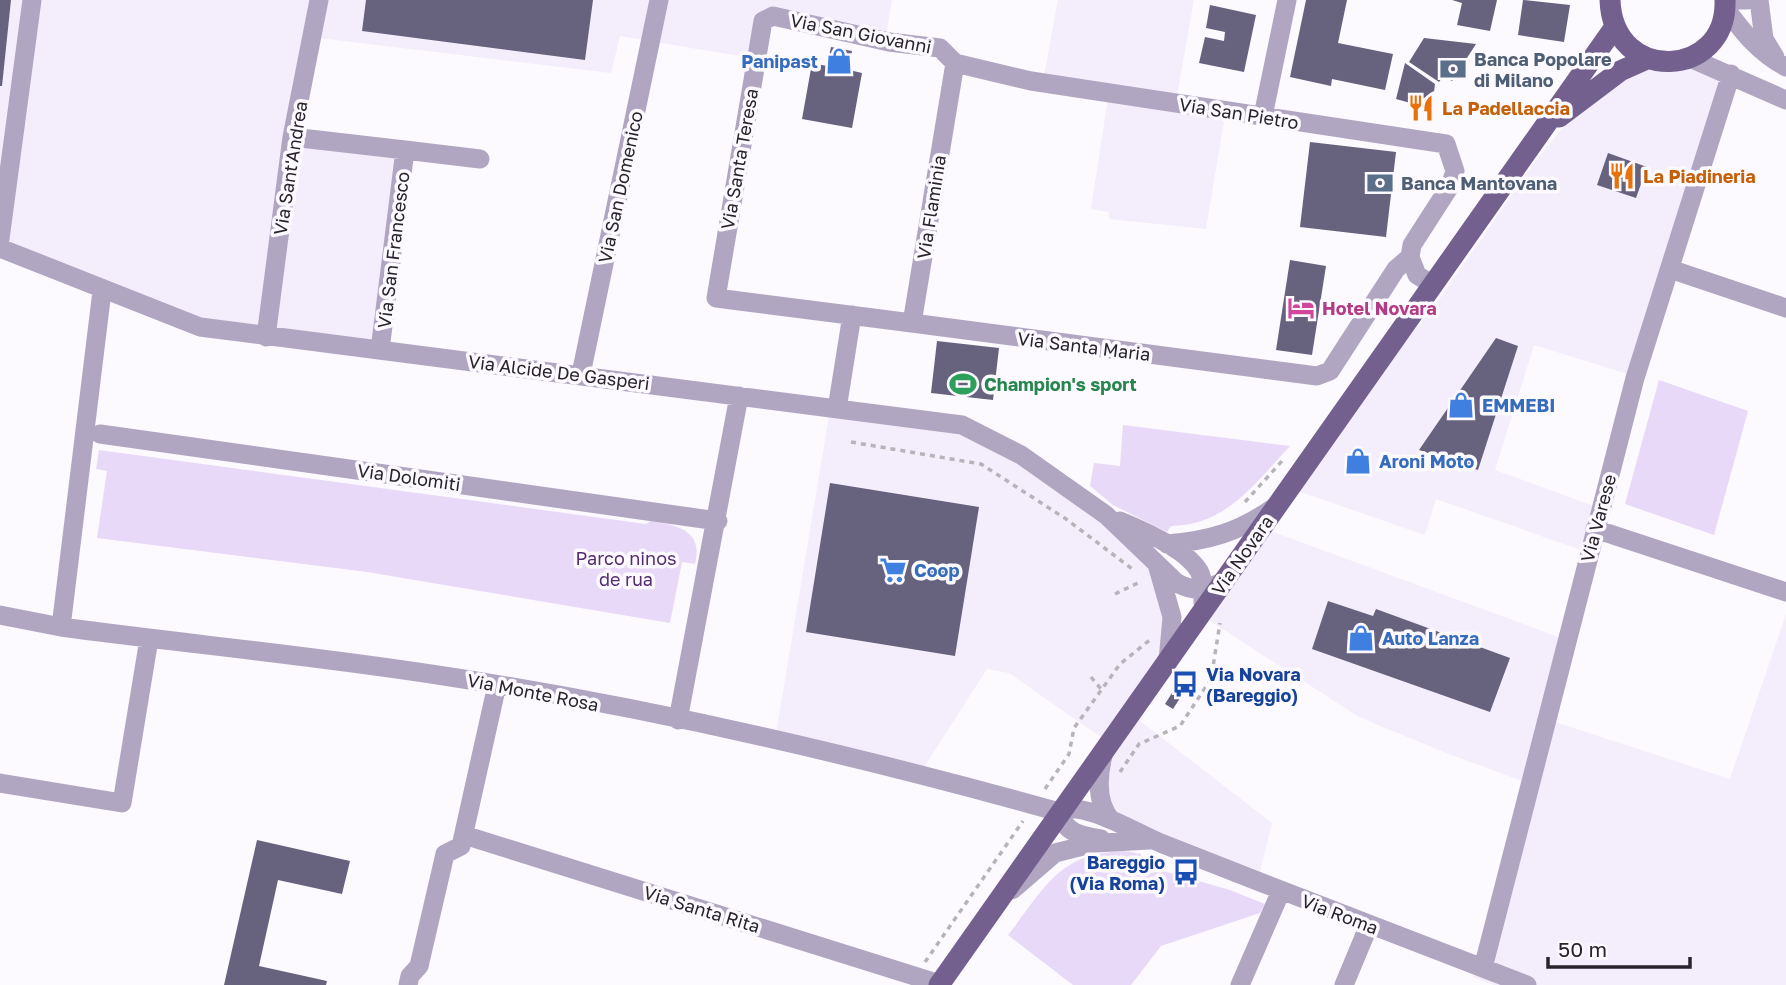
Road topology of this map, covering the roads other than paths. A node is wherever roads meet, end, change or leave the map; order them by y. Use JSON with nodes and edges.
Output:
{"nodes":[{"id":1,"x":32,"y":0,"type":"edge"},
{"id":2,"x":319,"y":0,"type":"edge"},
{"id":3,"x":659,"y":0,"type":"edge"},
{"id":4,"x":1287,"y":0,"type":"edge"},
{"id":5,"x":1610,"y":0,"type":"edge"},
{"id":6,"x":1746,"y":0,"type":"edge"},
{"id":7,"x":1759,"y":0,"type":"edge"},
{"id":8,"x":1728,"y":3,"type":"edge"},
{"id":9,"x":763,"y":21,"type":"joint"},
{"id":10,"x":1614,"y":27,"type":"junction"},
{"id":11,"x":1690,"y":58,"type":"junction"},
{"id":12,"x":1647,"y":59,"type":"junction"},
{"id":13,"x":955,"y":63,"type":"junction"},
{"id":14,"x":1786,"y":67,"type":"edge"},
{"id":15,"x":1731,"y":74,"type":"junction"},
{"id":16,"x":1031,"y":81,"type":"joint"},
{"id":17,"x":1786,"y":100,"type":"edge"},
{"id":18,"x":1263,"y":117,"type":"junction"},
{"id":19,"x":1546,"y":126,"type":"junction"},
{"id":20,"x":292,"y":137,"type":"junction"},
{"id":21,"x":405,"y":150,"type":"junction"},
{"id":22,"x":480,"y":159,"type":"dead end"},
{"id":23,"x":0,"y":239,"type":"edge"},
{"id":24,"x":0,"y":248,"type":"edge"},
{"id":25,"x":1409,"y":257,"type":"junction"},
{"id":26,"x":1670,"y":269,"type":"junction"},
{"id":27,"x":1433,"y":285,"type":"junction"},
{"id":28,"x":102,"y":291,"type":"junction"},
{"id":29,"x":716,"y":298,"type":"joint"},
{"id":30,"x":1786,"y":309,"type":"edge"},
{"id":31,"x":852,"y":315,"type":"junction"},
{"id":32,"x":912,"y":323,"type":"junction"},
{"id":33,"x":266,"y":337,"type":"junction"},
{"id":34,"x":380,"y":350,"type":"junction"},
{"id":35,"x":581,"y":374,"type":"junction"},
{"id":36,"x":739,"y":396,"type":"junction"},
{"id":37,"x":837,"y":409,"type":"junction"},
{"id":38,"x":100,"y":434,"type":"dead end"},
{"id":39,"x":1279,"y":503,"type":"junction"},
{"id":40,"x":1106,"y":515,"type":"junction"},
{"id":41,"x":718,"y":521,"type":"junction"},
{"id":42,"x":1595,"y":529,"type":"junction"},
{"id":43,"x":1167,"y":544,"type":"junction"},
{"id":44,"x":1156,"y":564,"type":"junction"},
{"id":45,"x":1786,"y":592,"type":"edge"},
{"id":46,"x":1203,"y":601,"type":"junction"},
{"id":47,"x":0,"y":615,"type":"edge"},
{"id":48,"x":61,"y":627,"type":"junction"},
{"id":49,"x":149,"y":639,"type":"junction"},
{"id":50,"x":1168,"y":662,"type":"junction"},
{"id":51,"x":497,"y":685,"type":"junction"},
{"id":52,"x":678,"y":720,"type":"junction"},
{"id":53,"x":1105,"y":747,"type":"junction"},
{"id":54,"x":0,"y":783,"type":"edge"},
{"id":55,"x":1059,"y":811,"type":"junction"},
{"id":56,"x":1111,"y":820,"type":"junction"},
{"id":57,"x":464,"y":835,"type":"junction"},
{"id":58,"x":1153,"y":840,"type":"junction"},
{"id":59,"x":1118,"y":841,"type":"junction"},
{"id":60,"x":1281,"y":891,"type":"junction"},
{"id":61,"x":995,"y":904,"type":"junction"},
{"id":62,"x":1368,"y":925,"type":"junction"},
{"id":63,"x":1483,"y":968,"type":"junction"},
{"id":64,"x":408,"y":985,"type":"edge"},
{"id":65,"x":940,"y":985,"type":"edge"},
{"id":66,"x":1240,"y":985,"type":"edge"},
{"id":67,"x":1344,"y":985,"type":"edge"},
{"id":68,"x":1527,"y":985,"type":"edge"}],
"edges":[{"from":1,"to":23,"type":"street"},
{"from":2,"to":20,"type":"street","name":"Via Sant'Andrea"},
{"from":3,"to":35,"type":"street","name":"Via San Domenico"},
{"from":4,"to":18,"type":"street"},
{"from":5,"to":10,"type":"main road"},
{"from":6,"to":8,"type":"street"},
{"from":7,"to":14,"type":"street"},
{"from":8,"to":11,"type":"main road"},
{"from":8,"to":14,"type":"street"},
{"from":9,"to":13,"type":"street","name":"Via San Giovanni"},
{"from":9,"to":29,"type":"street","name":"Via Santa Teresa"},
{"from":10,"to":12,"type":"main road"},
{"from":10,"to":19,"type":"main road","name":"Via Novara"},
{"from":11,"to":12,"type":"main road"},
{"from":11,"to":15,"type":"street"},
{"from":12,"to":19,"type":"main road","name":"Via Novara"},
{"from":13,"to":16,"type":"street","name":"Via San Giovanni"},
{"from":13,"to":32,"type":"street","name":"Via Flaminia"},
{"from":15,"to":17,"type":"street"},
{"from":15,"to":26,"type":"street","name":"Via Varese"},
{"from":16,"to":18,"type":"street","name":"Via San Pietro"},
{"from":18,"to":25,"type":"street","name":"Via San Pietro"},
{"from":19,"to":27,"type":"main road","name":"Via Novara"},
{"from":20,"to":21,"type":"street","name":"Via San Francesco"},
{"from":20,"to":33,"type":"street","name":"Via Sant'Andrea"},
{"from":21,"to":22,"type":"street","name":"Via San Francesco"},
{"from":21,"to":34,"type":"street","name":"Via San Francesco"},
{"from":24,"to":28,"type":"street","name":"Via Alcide De Gasperi"},
{"from":25,"to":27,"type":"street"},
{"from":25,"to":32,"type":"street","name":"Via Santa Maria"},
{"from":26,"to":30,"type":"street"},
{"from":26,"to":42,"type":"street","name":"Via Varese"},
{"from":27,"to":39,"type":"main road","name":"Via Novara"},
{"from":28,"to":33,"type":"street","name":"Via Alcide De Gasperi"},
{"from":28,"to":48,"type":"street"},
{"from":29,"to":31,"type":"street","name":"Via Santa Maria"},
{"from":31,"to":32,"type":"street","name":"Via Santa Maria"},
{"from":31,"to":37,"type":"street"},
{"from":33,"to":34,"type":"street","name":"Via Alcide De Gasperi"},
{"from":34,"to":35,"type":"street","name":"Via Alcide De Gasperi"},
{"from":35,"to":36,"type":"street","name":"Via Alcide De Gasperi"},
{"from":36,"to":37,"type":"street","name":"Via Alcide De Gasperi"},
{"from":36,"to":41,"type":"street"},
{"from":37,"to":40,"type":"street","name":"Via Alcide De Gasperi"},
{"from":38,"to":41,"type":"street","name":"Via Dolomiti"},
{"from":39,"to":43,"type":"street"},
{"from":39,"to":46,"type":"main road","name":"Via Novara"},
{"from":40,"to":43,"type":"street","name":"Via Alcide De Gasperi"},
{"from":40,"to":44,"type":"street","name":"Via Alcide De Gasperi"},
{"from":41,"to":52,"type":"street"},
{"from":42,"to":45,"type":"street"},
{"from":42,"to":63,"type":"street","name":"Via Varese"},
{"from":43,"to":46,"type":"street","name":"Via Alcide De Gasperi"},
{"from":44,"to":46,"type":"street","name":"Via Alcide De Gasperi"},
{"from":44,"to":50,"type":"street","name":"Via Alcide De Gasperi"},
{"from":46,"to":50,"type":"main road","name":"Via Novara"},
{"from":47,"to":48,"type":"street","name":"Via Monte Rosa"},
{"from":48,"to":49,"type":"street","name":"Via Monte Rosa"},
{"from":49,"to":51,"type":"street","name":"Via Monte Rosa"},
{"from":49,"to":54,"type":"street"},
{"from":50,"to":53,"type":"main road","name":"Via Novara"},
{"from":51,"to":52,"type":"street","name":"Via Monte Rosa"},
{"from":51,"to":57,"type":"street"},
{"from":52,"to":55,"type":"street","name":"Via Monte Rosa"},
{"from":53,"to":55,"type":"main road","name":"Via Novara"},
{"from":53,"to":56,"type":"street"},
{"from":55,"to":56,"type":"street","name":"Via Monte Rosa"},
{"from":55,"to":59,"type":"street"},
{"from":55,"to":61,"type":"main road","name":"Via Novara"},
{"from":56,"to":58,"type":"street","name":"Via Roma"},
{"from":57,"to":64,"type":"street"},
{"from":57,"to":65,"type":"street","name":"Via Santa Rita"},
{"from":58,"to":59,"type":"street"},
{"from":58,"to":60,"type":"street","name":"Via Roma"},
{"from":59,"to":61,"type":"street"},
{"from":60,"to":62,"type":"street","name":"Via Roma"},
{"from":60,"to":66,"type":"street"},
{"from":61,"to":65,"type":"main road","name":"Via Novara"},
{"from":62,"to":63,"type":"street","name":"Via Roma"},
{"from":62,"to":67,"type":"street"},
{"from":63,"to":68,"type":"street","name":"Via Roma"}]}
